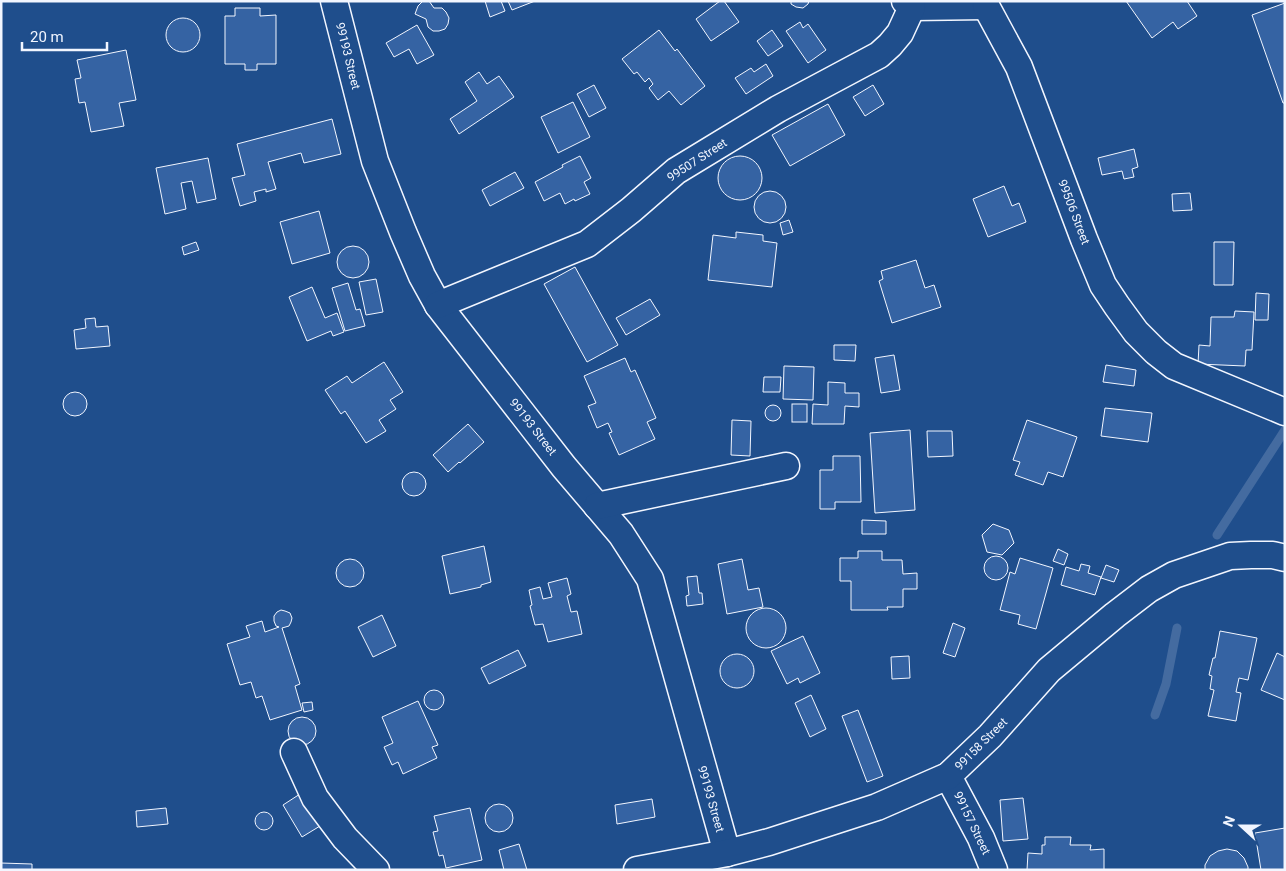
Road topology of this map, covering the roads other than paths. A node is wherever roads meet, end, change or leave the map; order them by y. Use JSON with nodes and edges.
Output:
{"nodes":[{"id":1,"x":334,"y":1,"type":"edge"},
{"id":2,"x":908,"y":4,"type":"edge"},
{"id":3,"x":990,"y":4,"type":"edge"},
{"id":4,"x":438,"y":305,"type":"junction"},
{"id":5,"x":1285,"y":412,"type":"edge"},
{"id":6,"x":786,"y":466,"type":"dead end"},
{"id":7,"x":596,"y":506,"type":"junction"},
{"id":8,"x":1285,"y":558,"type":"edge"},
{"id":9,"x":294,"y":752,"type":"dead end"},
{"id":10,"x":948,"y":776,"type":"junction"},
{"id":11,"x":727,"y":853,"type":"junction"},
{"id":12,"x":376,"y":870,"type":"edge"},
{"id":13,"x":637,"y":870,"type":"edge"},
{"id":14,"x":994,"y":870,"type":"edge"}],
"edges":[{"from":1,"to":4,"type":"street","name":"99193 Street"},
{"from":2,"to":3,"type":"street","name":"99506 Street"},
{"from":2,"to":4,"type":"street","name":"99507 Street"},
{"from":3,"to":5,"type":"street","name":"99506 Street"},
{"from":4,"to":7,"type":"street","name":"99193 Street"},
{"from":6,"to":7,"type":"street"},
{"from":7,"to":11,"type":"street","name":"99193 Street"},
{"from":8,"to":10,"type":"street","name":"99158 Street"},
{"from":9,"to":12,"type":"street"},
{"from":10,"to":11,"type":"street","name":"99158 Street"},
{"from":10,"to":14,"type":"street","name":"99157 Street"},
{"from":11,"to":13,"type":"street","name":"99158 Street"}]}
